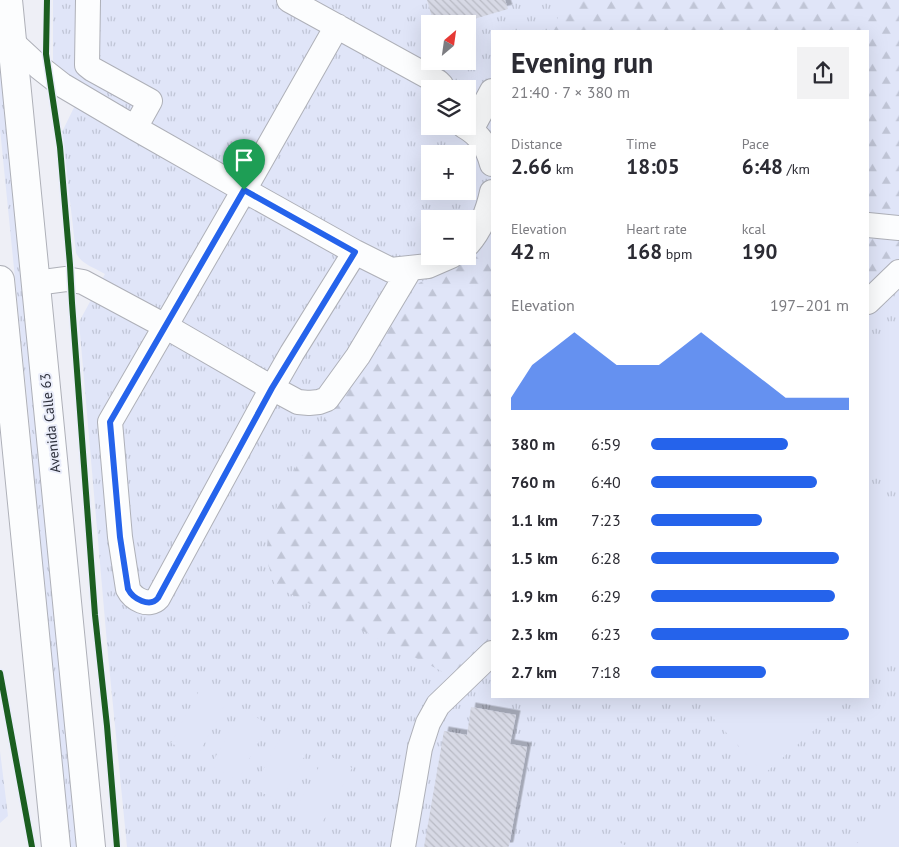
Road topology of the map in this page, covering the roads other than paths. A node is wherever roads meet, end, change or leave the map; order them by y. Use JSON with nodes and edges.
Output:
{"nodes":[{"id":1,"x":8,"y":0,"type":"edge"},
{"id":2,"x":88,"y":0,"type":"edge"},
{"id":3,"x":289,"y":0,"type":"edge"},
{"id":4,"x":337,"y":26,"type":"junction"},
{"id":5,"x":12,"y":42,"type":"junction"},
{"id":6,"x":434,"y":80,"type":"edge"},
{"id":7,"x":491,"y":92,"type":"edge"},
{"id":8,"x":476,"y":114,"type":"edge"},
{"id":9,"x":135,"y":128,"type":"junction"},
{"id":10,"x":476,"y":135,"type":"edge"},
{"id":11,"x":491,"y":160,"type":"edge"},
{"id":12,"x":244,"y":190,"type":"junction"},
{"id":13,"x":491,"y":198,"type":"edge"},
{"id":14,"x":488,"y":222,"type":"edge"},
{"id":15,"x":869,"y":225,"type":"edge"},
{"id":16,"x":899,"y":228,"type":"edge"},
{"id":17,"x":476,"y":234,"type":"edge"},
{"id":18,"x":355,"y":252,"type":"junction"},
{"id":19,"x":430,"y":265,"type":"edge"},
{"id":20,"x":400,"y":269,"type":"junction"},
{"id":21,"x":899,"y":272,"type":"edge"},
{"id":22,"x":0,"y":280,"type":"edge"},
{"id":23,"x":337,"y":282,"type":"junction"},
{"id":24,"x":36,"y":283,"type":"junction"},
{"id":25,"x":869,"y":301,"type":"edge"},
{"id":26,"x":165,"y":326,"type":"junction"},
{"id":27,"x":272,"y":388,"type":"junction"},
{"id":28,"x":63,"y":564,"type":"junction"},
{"id":29,"x":29,"y":566,"type":"junction"},
{"id":30,"x":491,"y":654,"type":"edge"},
{"id":31,"x":56,"y":847,"type":"edge"},
{"id":32,"x":91,"y":847,"type":"edge"},
{"id":33,"x":403,"y":847,"type":"edge"}],
"edges":[{"from":1,"to":5,"type":"main road","name":"Avenida Calle 63"},
{"from":2,"to":9,"type":"lane"},
{"from":3,"to":4,"type":"lane"},
{"from":4,"to":6,"type":"lane"},
{"from":4,"to":12,"type":"lane"},
{"from":5,"to":9,"type":"lane"},
{"from":5,"to":24,"type":"main road","name":"Avenida Calle 63"},
{"from":7,"to":8,"type":"lane"},
{"from":9,"to":12,"type":"lane"},
{"from":10,"to":11,"type":"lane"},
{"from":12,"to":18,"type":"lane"},
{"from":12,"to":26,"type":"lane"},
{"from":13,"to":14,"type":"lane"},
{"from":14,"to":17,"type":"lane"},
{"from":15,"to":16,"type":"lane"},
{"from":18,"to":20,"type":"lane"},
{"from":18,"to":23,"type":"lane"},
{"from":19,"to":20,"type":"lane"},
{"from":20,"to":23,"type":"lane"},
{"from":20,"to":27,"type":"lane"},
{"from":21,"to":25,"type":"lane"},
{"from":22,"to":29,"type":"main road"},
{"from":23,"to":27,"type":"lane"},
{"from":24,"to":26,"type":"lane"},
{"from":24,"to":28,"type":"main road","name":"Avenida Calle 63"},
{"from":26,"to":27,"type":"lane"},
{"from":26,"to":27,"type":"lane"},
{"from":28,"to":29,"type":"main road"},
{"from":28,"to":32,"type":"main road","name":"Avenida Calle 63"},
{"from":29,"to":31,"type":"main road"},
{"from":30,"to":33,"type":"lane"}]}
